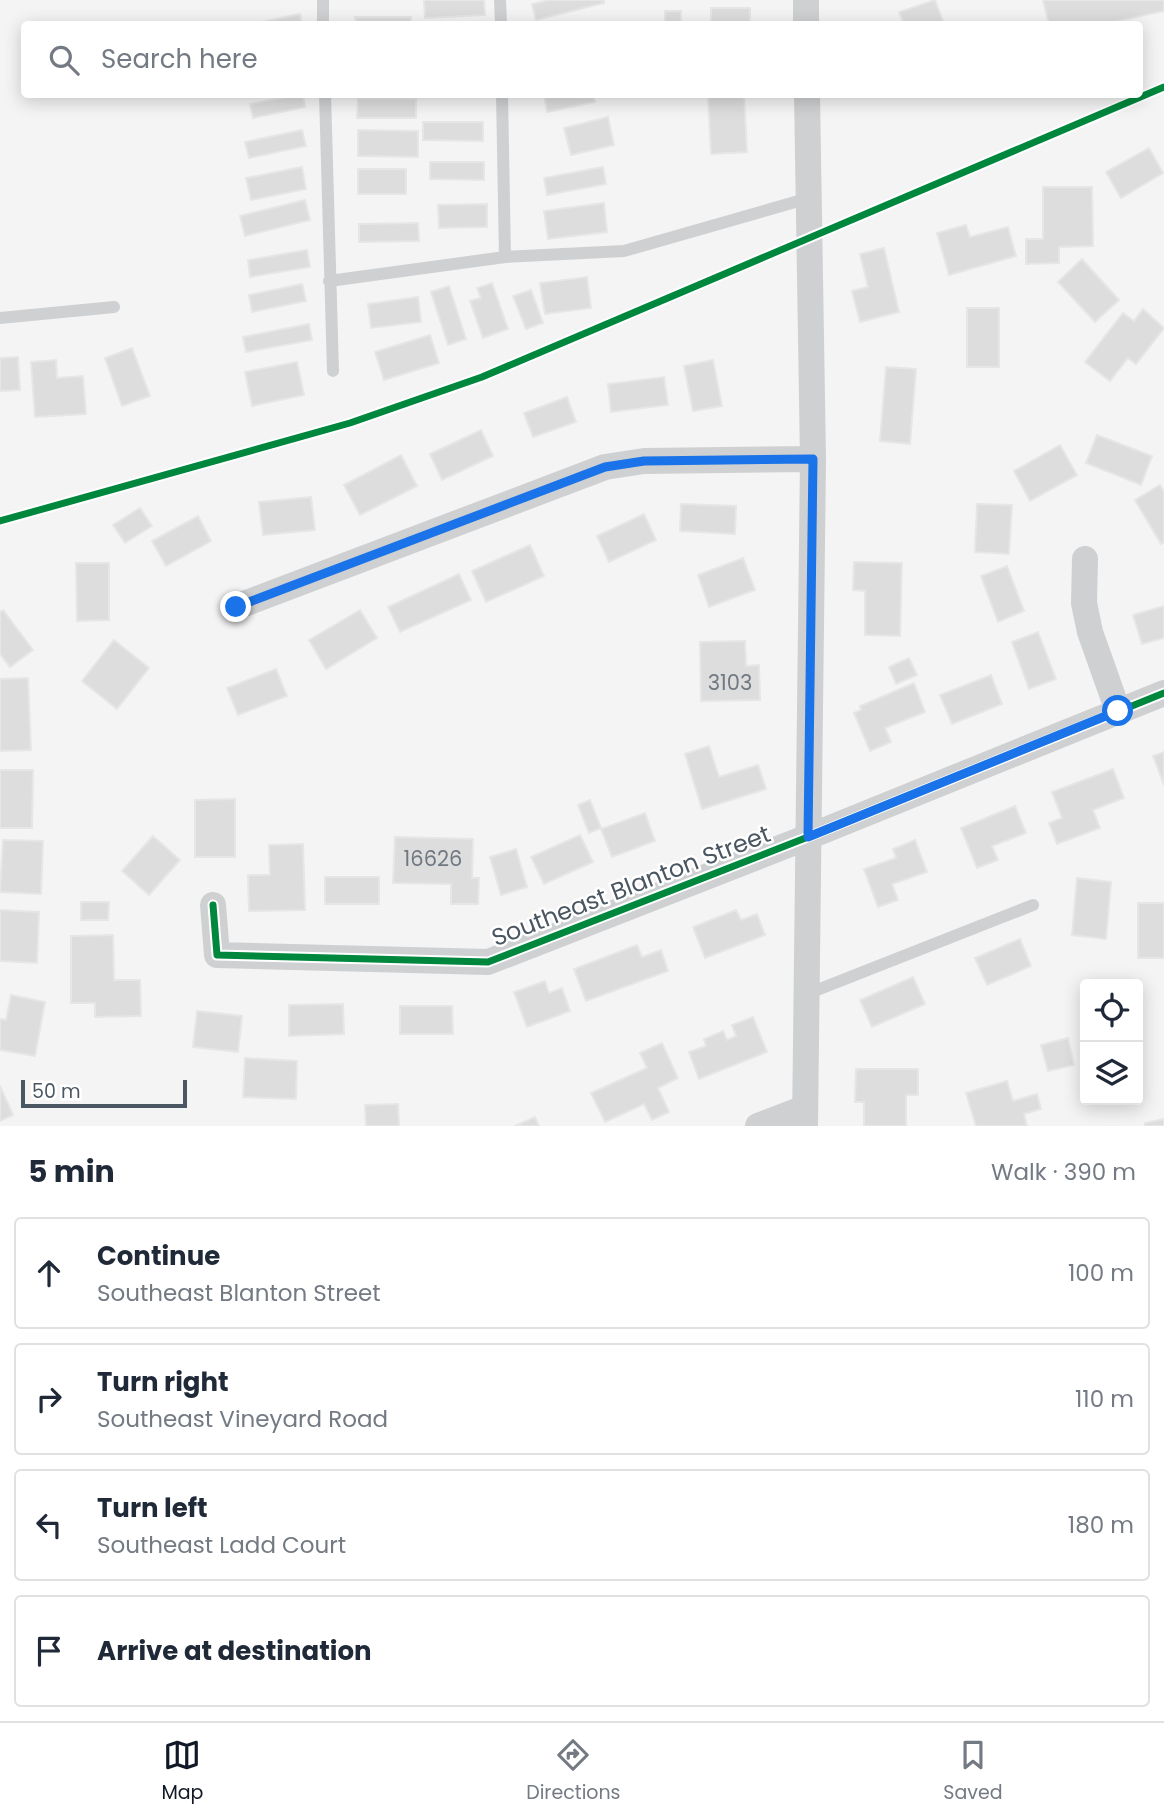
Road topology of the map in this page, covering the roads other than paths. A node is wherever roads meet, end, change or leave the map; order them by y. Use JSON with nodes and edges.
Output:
{"nodes":[{"id":1,"x":323,"y":0,"type":"edge"},
{"id":2,"x":500,"y":0,"type":"edge"},
{"id":3,"x":806,"y":0,"type":"edge"},
{"id":4,"x":323,"y":21,"type":"edge"},
{"id":5,"x":501,"y":21,"type":"edge"},
{"id":6,"x":806,"y":21,"type":"edge"},
{"id":7,"x":325,"y":98,"type":"edge"},
{"id":8,"x":502,"y":98,"type":"edge"},
{"id":9,"x":807,"y":98,"type":"edge"},
{"id":10,"x":808,"y":198,"type":"junction"},
{"id":11,"x":505,"y":257,"type":"junction"},
{"id":12,"x":329,"y":281,"type":"junction"},
{"id":13,"x":114,"y":307,"type":"dead end"},
{"id":14,"x":0,"y":318,"type":"edge"},
{"id":15,"x":333,"y":371,"type":"dead end"},
{"id":16,"x":813,"y":459,"type":"junction"},
{"id":17,"x":1085,"y":559,"type":"dead end"},
{"id":18,"x":236,"y":607,"type":"dead end"},
{"id":19,"x":1164,"y":693,"type":"edge"},
{"id":20,"x":1118,"y":711,"type":"junction"},
{"id":21,"x":808,"y":837,"type":"junction"},
{"id":22,"x":213,"y":905,"type":"dead end"},
{"id":23,"x":1032,"y":905,"type":"dead end"},
{"id":24,"x":807,"y":994,"type":"junction"},
{"id":25,"x":805,"y":1117,"type":"edge"},
{"id":26,"x":758,"y":1126,"type":"edge"}],
"edges":[{"from":1,"to":4,"type":"lane"},
{"from":2,"to":5,"type":"lane"},
{"from":3,"to":6,"type":"street"},
{"from":7,"to":12,"type":"lane"},
{"from":8,"to":11,"type":"lane"},
{"from":9,"to":10,"type":"street"},
{"from":10,"to":11,"type":"lane"},
{"from":10,"to":16,"type":"street"},
{"from":11,"to":12,"type":"lane"},
{"from":12,"to":15,"type":"lane"},
{"from":13,"to":14,"type":"lane"},
{"from":16,"to":18,"type":"street"},
{"from":16,"to":21,"type":"street"},
{"from":17,"to":20,"type":"street"},
{"from":19,"to":20,"type":"street","name":"Southeast Blanton Street"},
{"from":20,"to":21,"type":"street","name":"Southeast Blanton Street"},
{"from":21,"to":22,"type":"street","name":"Southeast Blanton Street"},
{"from":21,"to":24,"type":"street"},
{"from":23,"to":24,"type":"lane"},
{"from":24,"to":25,"type":"street"},
{"from":25,"to":26,"type":"street"}]}
